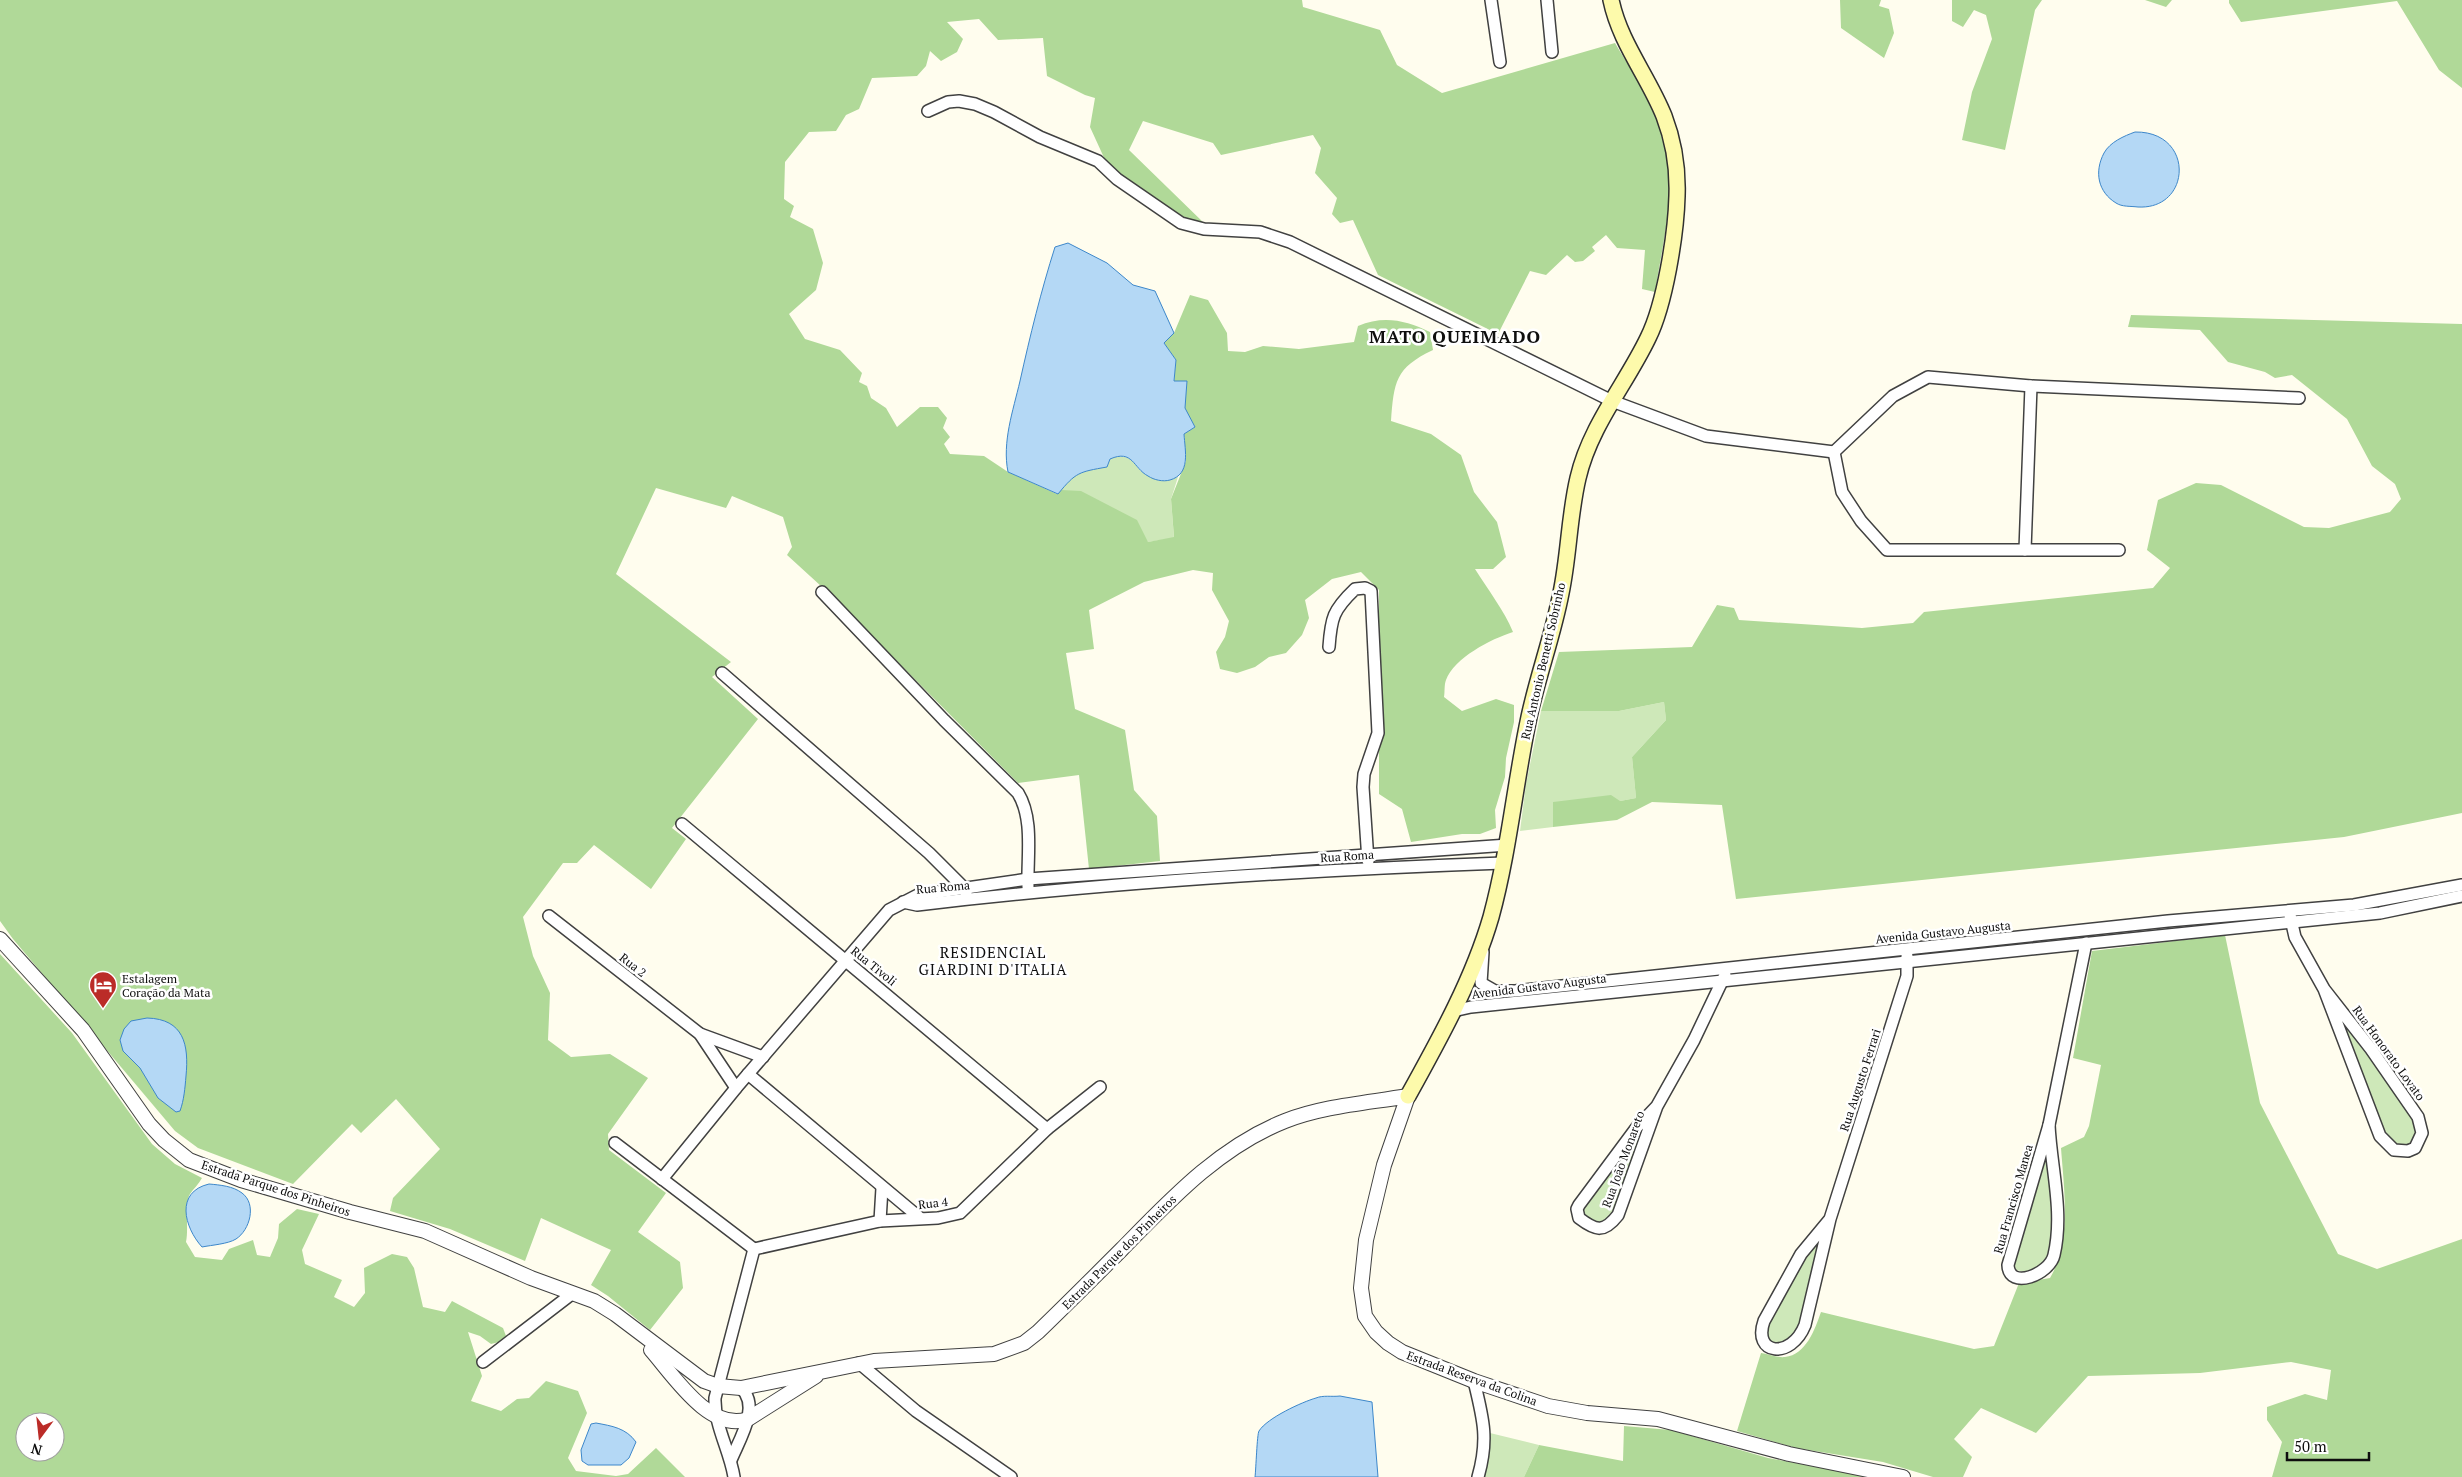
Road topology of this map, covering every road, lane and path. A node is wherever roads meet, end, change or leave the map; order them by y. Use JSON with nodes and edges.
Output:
{"nodes":[{"id":1,"x":1491,"y":0,"type":"edge"},
{"id":2,"x":1548,"y":0,"type":"edge"},
{"id":3,"x":1611,"y":0,"type":"edge"},
{"id":4,"x":1552,"y":52,"type":"dead end"},
{"id":5,"x":1500,"y":62,"type":"dead end"},
{"id":6,"x":928,"y":111,"type":"dead end"},
{"id":7,"x":2031,"y":386,"type":"junction"},
{"id":8,"x":2299,"y":398,"type":"dead end"},
{"id":9,"x":1612,"y":401,"type":"junction"},
{"id":10,"x":1834,"y":452,"type":"junction"},
{"id":11,"x":2025,"y":550,"type":"junction"},
{"id":12,"x":2119,"y":550,"type":"dead end"},
{"id":13,"x":822,"y":592,"type":"dead end"},
{"id":14,"x":1329,"y":647,"type":"dead end"},
{"id":15,"x":722,"y":673,"type":"dead end"},
{"id":16,"x":682,"y":824,"type":"dead end"},
{"id":17,"x":1508,"y":845,"type":"junction"},
{"id":18,"x":1367,"y":854,"type":"junction"},
{"id":19,"x":1262,"y":861,"type":"junction"},
{"id":20,"x":1503,"y":863,"type":"junction"},
{"id":21,"x":1368,"y":868,"type":"junction"},
{"id":22,"x":1263,"y":875,"type":"junction"},
{"id":23,"x":1028,"y":880,"type":"junction"},
{"id":24,"x":2462,"y":885,"type":"edge"},
{"id":25,"x":964,"y":888,"type":"junction"},
{"id":26,"x":1028,"y":893,"type":"junction"},
{"id":27,"x":2462,"y":896,"type":"edge"},
{"id":28,"x":968,"y":899,"type":"junction"},
{"id":29,"x":903,"y":902,"type":"junction"},
{"id":30,"x":549,"y":916,"type":"dead end"},
{"id":31,"x":2291,"y":917,"type":"junction"},
{"id":32,"x":1486,"y":931,"type":"junction"},
{"id":33,"x":0,"y":938,"type":"edge"},
{"id":34,"x":2086,"y":943,"type":"junction"},
{"id":35,"x":1906,"y":949,"type":"junction"},
{"id":36,"x":846,"y":961,"type":"junction"},
{"id":37,"x":1907,"y":963,"type":"junction"},
{"id":38,"x":1727,"y":967,"type":"junction"},
{"id":39,"x":1724,"y":980,"type":"junction"},
{"id":40,"x":2324,"y":989,"type":"junction"},
{"id":41,"x":1453,"y":1011,"type":"junction"},
{"id":42,"x":700,"y":1034,"type":"junction"},
{"id":43,"x":763,"y":1057,"type":"junction"},
{"id":44,"x":748,"y":1074,"type":"junction"},
{"id":45,"x":1100,"y":1087,"type":"dead end"},
{"id":46,"x":736,"y":1088,"type":"junction"},
{"id":47,"x":1408,"y":1096,"type":"junction"},
{"id":48,"x":1657,"y":1106,"type":"junction"},
{"id":49,"x":2049,"y":1125,"type":"junction"},
{"id":50,"x":1047,"y":1130,"type":"junction"},
{"id":51,"x":615,"y":1143,"type":"dead end"},
{"id":52,"x":662,"y":1179,"type":"junction"},
{"id":53,"x":882,"y":1188,"type":"junction"},
{"id":54,"x":920,"y":1218,"type":"junction"},
{"id":55,"x":1830,"y":1219,"type":"junction"},
{"id":56,"x":880,"y":1221,"type":"junction"},
{"id":57,"x":754,"y":1249,"type":"junction"},
{"id":58,"x":573,"y":1293,"type":"junction"},
{"id":59,"x":632,"y":1327,"type":"junction"},
{"id":60,"x":483,"y":1362,"type":"dead end"},
{"id":61,"x":859,"y":1363,"type":"junction"},
{"id":62,"x":820,"y":1373,"type":"junction"},
{"id":63,"x":1474,"y":1381,"type":"junction"},
{"id":64,"x":718,"y":1386,"type":"junction"},
{"id":65,"x":741,"y":1388,"type":"junction"},
{"id":66,"x":717,"y":1416,"type":"junction"},
{"id":67,"x":748,"y":1419,"type":"junction"},
{"id":68,"x":731,"y":1460,"type":"junction"},
{"id":69,"x":734,"y":1477,"type":"edge"},
{"id":70,"x":1011,"y":1477,"type":"edge"},
{"id":71,"x":1478,"y":1477,"type":"edge"},
{"id":72,"x":1902,"y":1477,"type":"edge"}],
"edges":[{"from":1,"to":5,"type":"street"},
{"from":2,"to":4,"type":"street"},
{"from":3,"to":9,"type":"main road","name":"Rua Antonio Benetti Sobrinho"},
{"from":6,"to":9,"type":"street"},
{"from":7,"to":8,"type":"street"},
{"from":7,"to":10,"type":"street"},
{"from":7,"to":11,"type":"street"},
{"from":9,"to":10,"type":"street"},
{"from":9,"to":17,"type":"main road","name":"Rua Antonio Benetti Sobrinho"},
{"from":10,"to":11,"type":"street"},
{"from":11,"to":12,"type":"street"},
{"from":13,"to":23,"type":"street"},
{"from":14,"to":18,"type":"street"},
{"from":15,"to":25,"type":"street"},
{"from":16,"to":36,"type":"street","name":"Rua Tivoli"},
{"from":17,"to":18,"type":"street","name":"Rua Roma"},
{"from":17,"to":20,"type":"main road","name":"Rua Antonio Benetti Sobrinho"},
{"from":18,"to":19,"type":"street","name":"Rua Roma"},
{"from":18,"to":21,"type":"street"},
{"from":19,"to":22,"type":"street"},
{"from":19,"to":23,"type":"street","name":"Rua Roma"},
{"from":20,"to":21,"type":"street","name":"Rua Roma"},
{"from":20,"to":32,"type":"main road","name":"Rua Antonio Benetti Sobrinho"},
{"from":21,"to":22,"type":"street","name":"Rua Roma"},
{"from":22,"to":26,"type":"street","name":"Rua Roma"},
{"from":23,"to":25,"type":"street","name":"Rua Roma"},
{"from":23,"to":26,"type":"street"},
{"from":24,"to":31,"type":"street","name":"Avenida Gustavo Augusta"},
{"from":25,"to":28,"type":"street"},
{"from":25,"to":29,"type":"street","name":"Rua Roma"},
{"from":26,"to":28,"type":"street","name":"Rua Roma"},
{"from":27,"to":31,"type":"street","name":"Avenida Gustavo Augusta"},
{"from":28,"to":29,"type":"street","name":"Rua Roma"},
{"from":29,"to":36,"type":"street"},
{"from":30,"to":42,"type":"street","name":"Rua 2"},
{"from":31,"to":34,"type":"street","name":"Avenida Gustavo Augusta"},
{"from":31,"to":35,"type":"street","name":"Avenida Gustavo Augusta"},
{"from":31,"to":40,"type":"street","name":"Rua Honorato Lovato"},
{"from":32,"to":38,"type":"street","name":"Avenida Gustavo Augusta"},
{"from":32,"to":41,"type":"main road","name":"Rua Antonio Benetti Sobrinho"},
{"from":33,"to":58,"type":"street","name":"Estrada Parque dos Pinheiros"},
{"from":34,"to":37,"type":"street","name":"Avenida Gustavo Augusta"},
{"from":34,"to":49,"type":"street","name":"Rua Francisco Manea"},
{"from":35,"to":37,"type":"street","name":"Rua Augusto Ferrari"},
{"from":35,"to":38,"type":"street","name":"Avenida Gustavo Augusta"},
{"from":36,"to":43,"type":"street"},
{"from":36,"to":50,"type":"street","name":"Rua Tivoli"},
{"from":37,"to":39,"type":"street","name":"Avenida Gustavo Augusta"},
{"from":37,"to":55,"type":"street","name":"Rua Augusto Ferrari"},
{"from":38,"to":39,"type":"street","name":"Rua João Monareto"},
{"from":39,"to":41,"type":"street","name":"Avenida Gustavo Augusta"},
{"from":39,"to":48,"type":"street","name":"Rua João Monareto"},
{"from":40,"to":40,"type":"street","name":"Rua Honorato Lovato"},
{"from":41,"to":47,"type":"main road","name":"Rua Antonio Benetti Sobrinho"},
{"from":42,"to":43,"type":"street","name":"Rua 2"},
{"from":42,"to":46,"type":"street","name":"Rua 2"},
{"from":43,"to":44,"type":"street"},
{"from":44,"to":46,"type":"street"},
{"from":44,"to":53,"type":"street"},
{"from":45,"to":50,"type":"street","name":"Rua 4"},
{"from":46,"to":52,"type":"street"},
{"from":47,"to":61,"type":"street","name":"Estrada Parque dos Pinheiros"},
{"from":47,"to":63,"type":"street","name":"Estrada Reserva da Colina"},
{"from":48,"to":48,"type":"street","name":"Rua João Monareto"},
{"from":49,"to":49,"type":"street","name":"Rua Francisco Manea"},
{"from":50,"to":54,"type":"street","name":"Rua 4"},
{"from":51,"to":52,"type":"street"},
{"from":52,"to":57,"type":"street"},
{"from":53,"to":54,"type":"street"},
{"from":53,"to":56,"type":"street"},
{"from":54,"to":56,"type":"street","name":"Rua 4"},
{"from":55,"to":55,"type":"street","name":"Rua Augusto Ferrari"},
{"from":56,"to":57,"type":"street","name":"Rua 4"},
{"from":57,"to":64,"type":"street"},
{"from":58,"to":59,"type":"street","name":"Estrada Parque dos Pinheiros"},
{"from":58,"to":60,"type":"street"},
{"from":59,"to":64,"type":"street","name":"Estrada Parque dos Pinheiros"},
{"from":59,"to":66,"type":"street","name":"Estrada Parque dos Pinheiros"},
{"from":61,"to":62,"type":"street","name":"Estrada Parque dos Pinheiros"},
{"from":61,"to":70,"type":"street"},
{"from":62,"to":65,"type":"street","name":"Estrada Parque dos Pinheiros"},
{"from":62,"to":67,"type":"street","name":"Estrada Parque dos Pinheiros"},
{"from":63,"to":71,"type":"street"},
{"from":63,"to":72,"type":"street","name":"Estrada Reserva da Colina"},
{"from":64,"to":65,"type":"street","name":"Estrada Parque dos Pinheiros"},
{"from":64,"to":66,"type":"street"},
{"from":65,"to":67,"type":"street"},
{"from":66,"to":67,"type":"street","name":"Estrada Parque dos Pinheiros"},
{"from":66,"to":68,"type":"street"},
{"from":67,"to":68,"type":"street"},
{"from":68,"to":69,"type":"street"}]}
